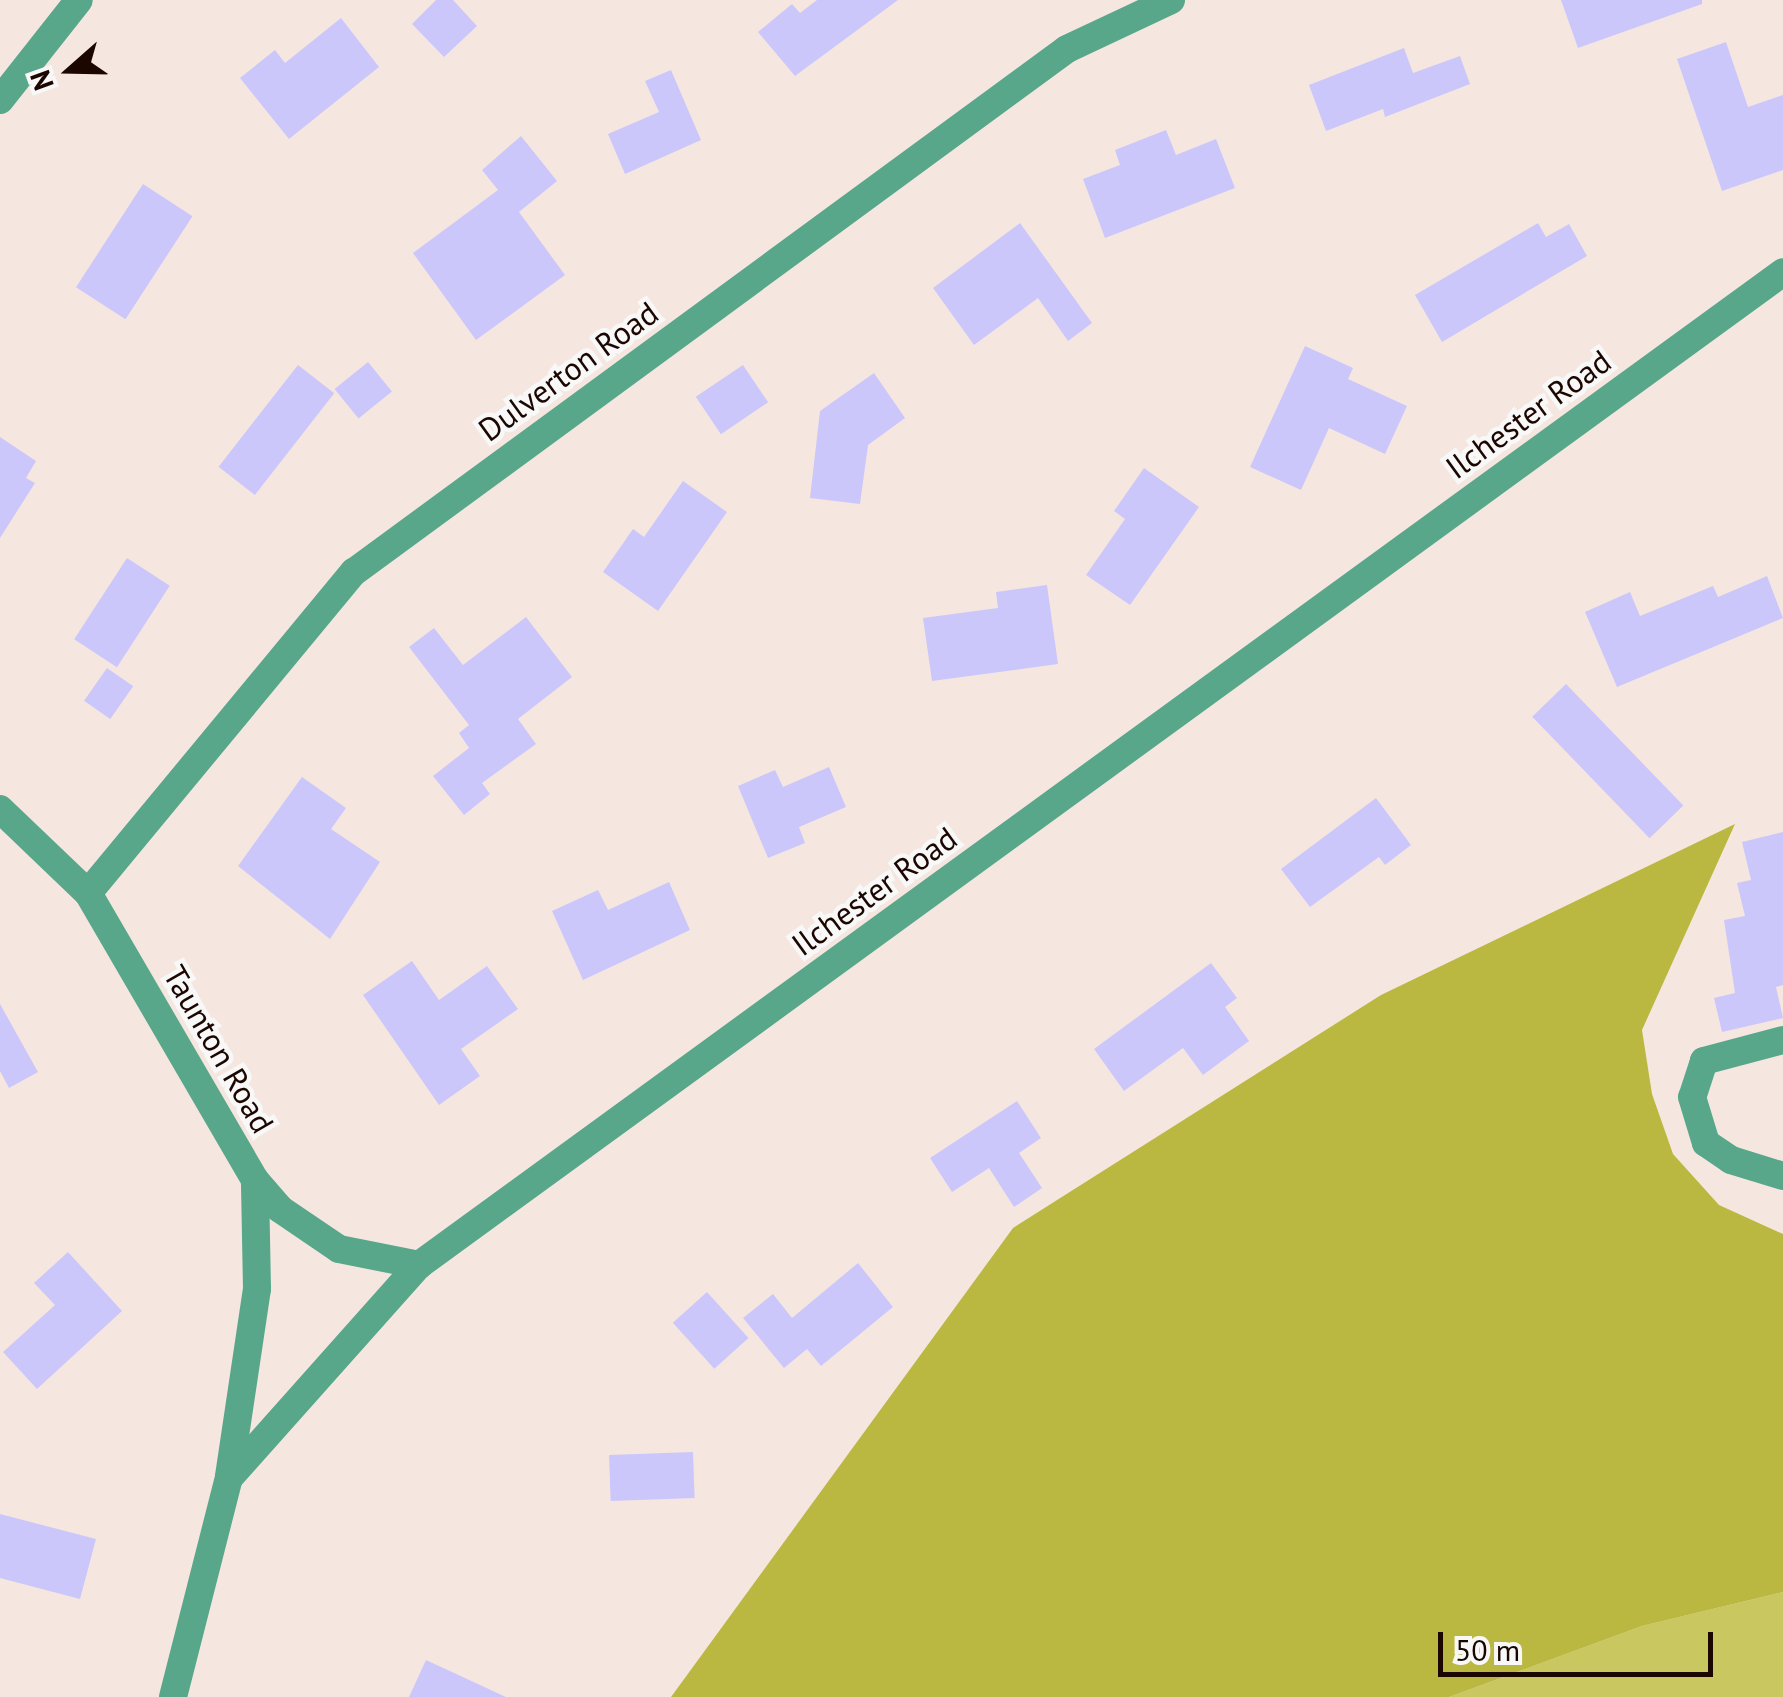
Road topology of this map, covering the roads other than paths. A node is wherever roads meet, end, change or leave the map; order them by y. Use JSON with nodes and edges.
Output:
{"nodes":[{"id":1,"x":79,"y":0,"type":"edge"},
{"id":2,"x":1171,"y":0,"type":"edge"},
{"id":3,"x":0,"y":100,"type":"edge"},
{"id":4,"x":1783,"y":272,"type":"edge"},
{"id":5,"x":0,"y":809,"type":"edge"},
{"id":6,"x":88,"y":893,"type":"junction"},
{"id":7,"x":1783,"y":1040,"type":"edge"},
{"id":8,"x":1783,"y":1176,"type":"edge"},
{"id":9,"x":254,"y":1180,"type":"junction"},
{"id":10,"x":419,"y":1265,"type":"junction"},
{"id":11,"x":228,"y":1478,"type":"junction"},
{"id":12,"x":173,"y":1697,"type":"edge"}],
"edges":[{"from":1,"to":3,"type":"street"},
{"from":2,"to":6,"type":"street","name":"Dulverton Road"},
{"from":4,"to":10,"type":"street","name":"Ilchester Road"},
{"from":5,"to":6,"type":"street","name":"Taunton Road"},
{"from":6,"to":9,"type":"street","name":"Taunton Road"},
{"from":7,"to":8,"type":"street"},
{"from":9,"to":10,"type":"street","name":"Taunton Road"},
{"from":9,"to":11,"type":"street"},
{"from":10,"to":11,"type":"street","name":"Ilchester Road"},
{"from":11,"to":12,"type":"street","name":"Ilchester Road"}]}
